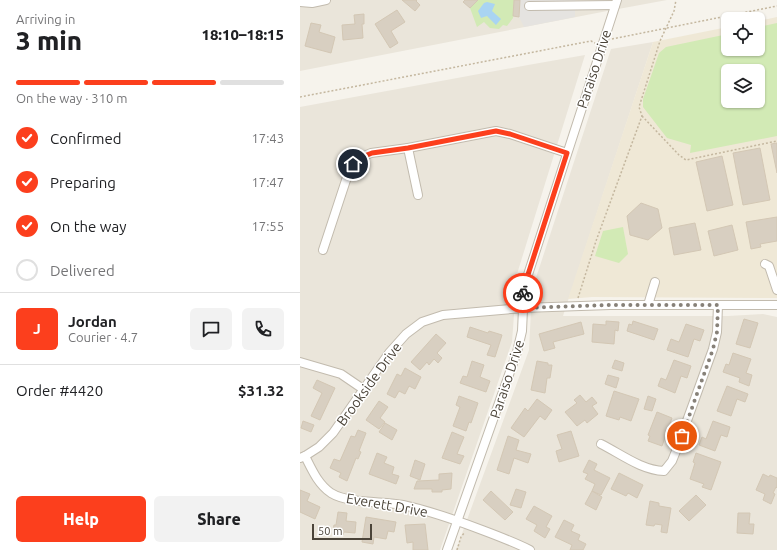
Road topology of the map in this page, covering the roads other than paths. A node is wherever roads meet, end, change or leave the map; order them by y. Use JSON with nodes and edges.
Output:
{"nodes":[{"id":1,"x":326,"y":0,"type":"edge"},
{"id":2,"x":300,"y":2,"type":"edge"},
{"id":3,"x":616,"y":3,"type":"edge"},
{"id":4,"x":528,"y":6,"type":"dead end"},
{"id":5,"x":408,"y":148,"type":"junction"},
{"id":6,"x":567,"y":153,"type":"junction"},
{"id":7,"x":418,"y":195,"type":"dead end"},
{"id":8,"x":323,"y":250,"type":"dead end"},
{"id":9,"x":764,"y":264,"type":"dead end"},
{"id":10,"x":655,"y":282,"type":"dead end"},
{"id":11,"x":777,"y":290,"type":"edge"},
{"id":12,"x":648,"y":305,"type":"junction"},
{"id":13,"x":718,"y":305,"type":"junction"},
{"id":14,"x":777,"y":305,"type":"edge"},
{"id":15,"x":523,"y":308,"type":"junction"},
{"id":16,"x":300,"y":362,"type":"edge"},
{"id":17,"x":363,"y":389,"type":"junction"},
{"id":18,"x":601,"y":444,"type":"dead end"},
{"id":19,"x":302,"y":457,"type":"edge"},
{"id":20,"x":458,"y":521,"type":"junction"},
{"id":21,"x":448,"y":550,"type":"edge"},
{"id":22,"x":530,"y":550,"type":"edge"}],
"edges":[{"from":1,"to":2,"type":"street"},
{"from":3,"to":4,"type":"street"},
{"from":3,"to":6,"type":"street","name":"Paraiso Drive"},
{"from":5,"to":6,"type":"street"},
{"from":5,"to":7,"type":"street"},
{"from":5,"to":8,"type":"street"},
{"from":6,"to":15,"type":"street","name":"Paraiso Drive"},
{"from":9,"to":11,"type":"street"},
{"from":10,"to":12,"type":"street"},
{"from":12,"to":13,"type":"street","name":"Brookside Drive"},
{"from":12,"to":15,"type":"street","name":"Brookside Drive"},
{"from":13,"to":14,"type":"street","name":"Brookside Drive"},
{"from":13,"to":18,"type":"street"},
{"from":15,"to":17,"type":"street","name":"Brookside Drive"},
{"from":15,"to":20,"type":"street","name":"Paraiso Drive"},
{"from":16,"to":17,"type":"street"},
{"from":17,"to":19,"type":"street","name":"Brookside Drive"},
{"from":19,"to":20,"type":"street","name":"Everett Drive"},
{"from":20,"to":21,"type":"street","name":"Paraiso Drive"},
{"from":20,"to":22,"type":"street","name":"Everett Drive"}]}
